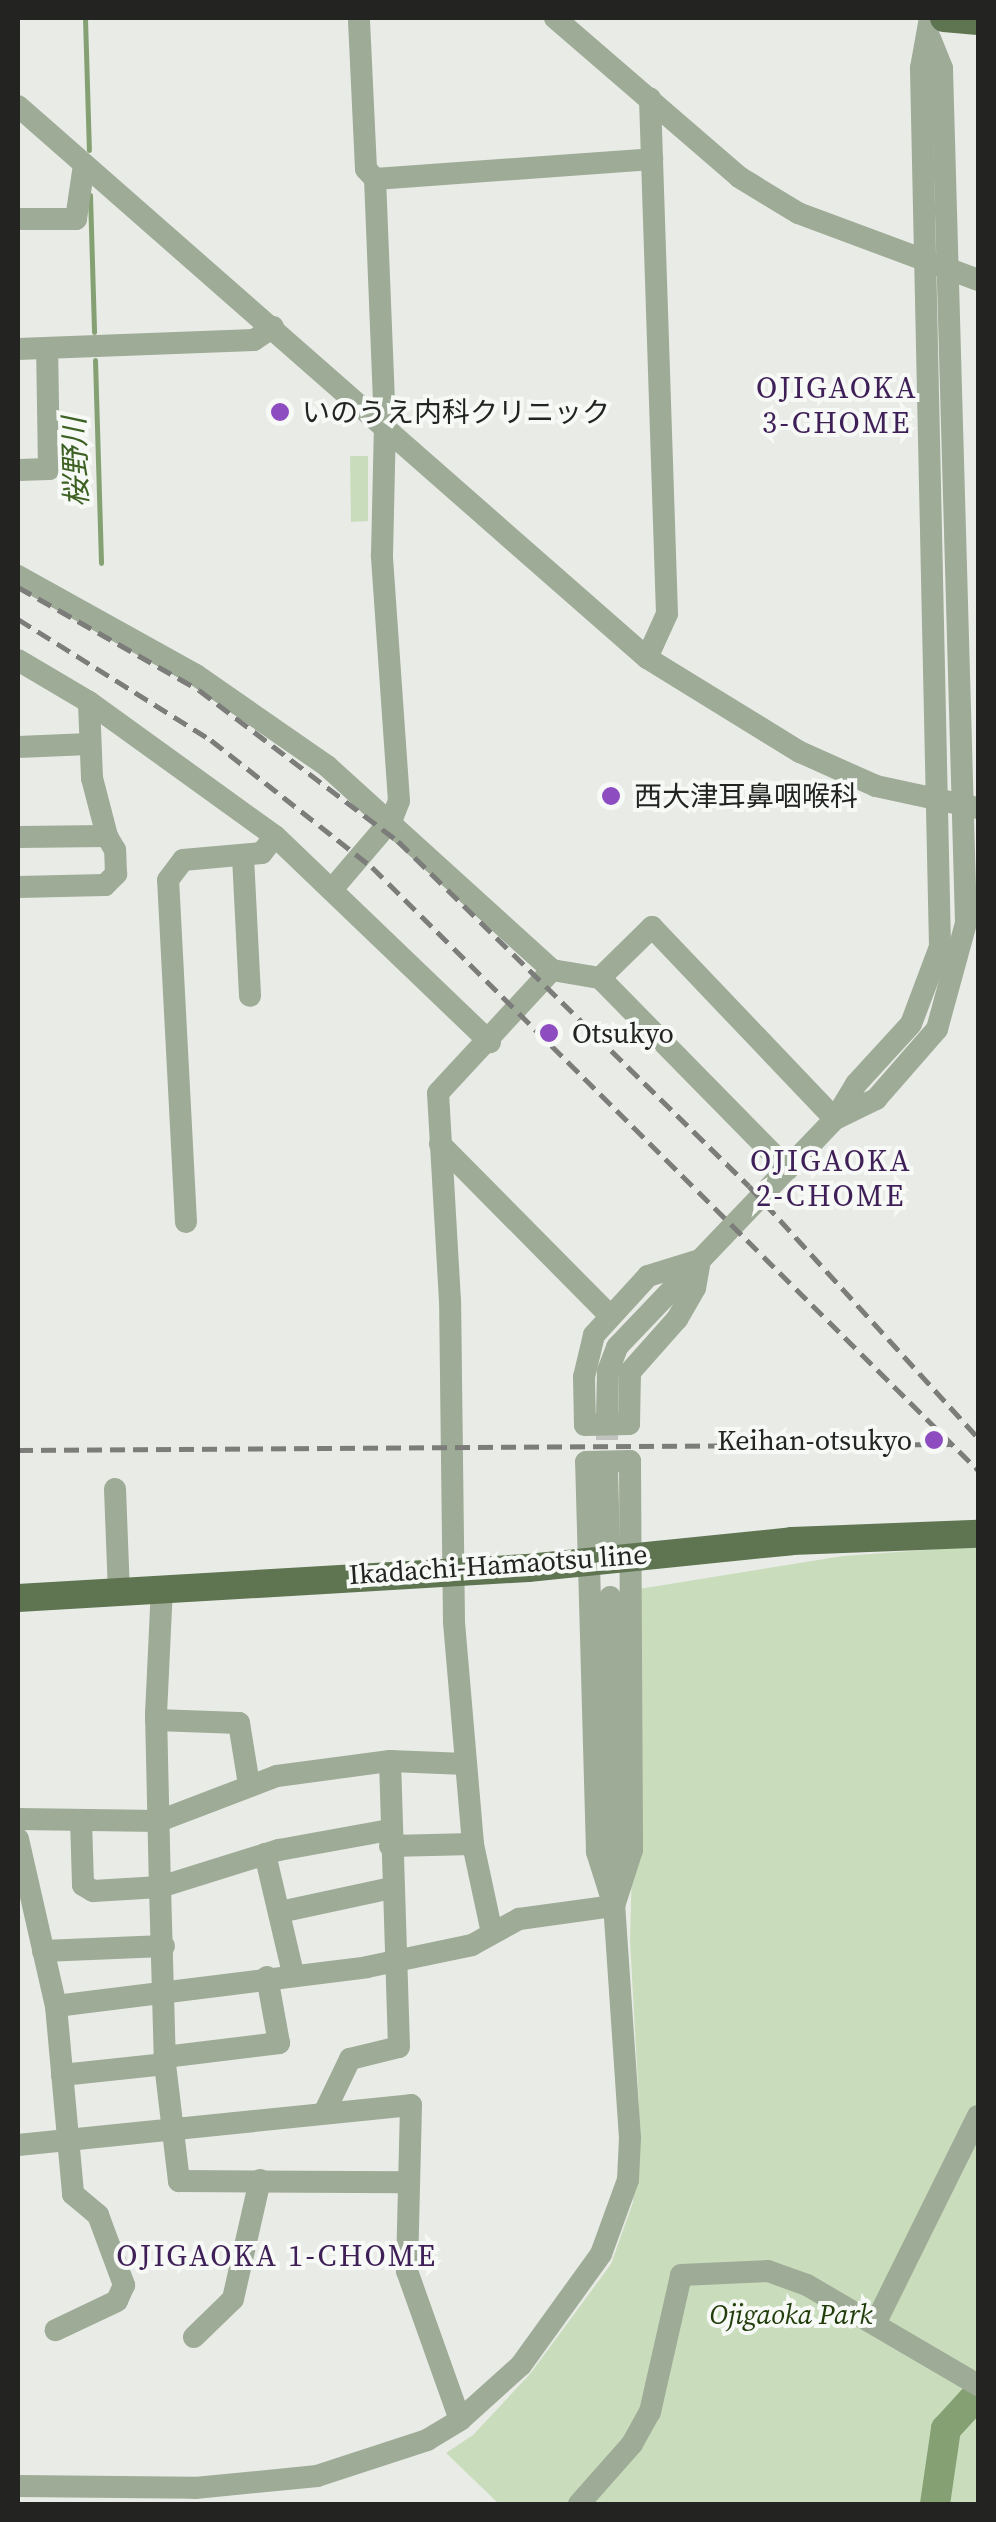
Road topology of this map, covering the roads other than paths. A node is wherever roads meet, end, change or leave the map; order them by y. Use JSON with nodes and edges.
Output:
{"nodes":[{"id":1,"x":359,"y":18,"type":"edge"},
{"id":2,"x":555,"y":18,"type":"edge"},
{"id":3,"x":978,"y":21,"type":"edge"},
{"id":4,"x":934,"y":24,"type":"edge"},
{"id":5,"x":650,"y":98,"type":"junction"},
{"id":6,"x":18,"y":106,"type":"edge"},
{"id":7,"x":652,"y":158,"type":"junction"},
{"id":8,"x":84,"y":165,"type":"junction"},
{"id":9,"x":375,"y":178,"type":"junction"},
{"id":10,"x":18,"y":219,"type":"edge"},
{"id":11,"x":935,"y":266,"type":"junction"},
{"id":12,"x":978,"y":280,"type":"edge"},
{"id":13,"x":272,"y":326,"type":"junction"},
{"id":14,"x":18,"y":348,"type":"edge"},
{"id":15,"x":47,"y":348,"type":"junction"},
{"id":16,"x":386,"y":427,"type":"junction"},
{"id":17,"x":18,"y":470,"type":"edge"},
{"id":18,"x":18,"y":576,"type":"edge"},
{"id":19,"x":647,"y":658,"type":"junction"},
{"id":20,"x":18,"y":660,"type":"edge"},
{"id":21,"x":89,"y":702,"type":"junction"},
{"id":22,"x":89,"y":744,"type":"junction"},
{"id":23,"x":18,"y":746,"type":"edge"},
{"id":24,"x":937,"y":799,"type":"junction"},
{"id":25,"x":972,"y":807,"type":"edge"},
{"id":26,"x":392,"y":819,"type":"junction"},
{"id":27,"x":106,"y":836,"type":"junction"},
{"id":28,"x":275,"y":836,"type":"junction"},
{"id":29,"x":18,"y":837,"type":"edge"},
{"id":30,"x":243,"y":857,"type":"junction"},
{"id":31,"x":18,"y":887,"type":"edge"},
{"id":32,"x":334,"y":888,"type":"junction"},
{"id":33,"x":552,"y":970,"type":"junction"},
{"id":34,"x":600,"y":978,"type":"junction"},
{"id":35,"x":250,"y":996,"type":"dead end"},
{"id":36,"x":490,"y":1042,"type":"junction"},
{"id":37,"x":835,"y":1119,"type":"junction"},
{"id":38,"x":440,"y":1144,"type":"junction"},
{"id":39,"x":788,"y":1168,"type":"junction"},
{"id":40,"x":186,"y":1222,"type":"dead end"},
{"id":41,"x":700,"y":1260,"type":"junction"},
{"id":42,"x":609,"y":1315,"type":"junction"},
{"id":43,"x":607,"y":1418,"type":"tunnel mouth"},
{"id":44,"x":607,"y":1470,"type":"tunnel mouth"},
{"id":45,"x":115,"y":1489,"type":"dead end"},
{"id":46,"x":978,"y":1534,"type":"edge"},
{"id":47,"x":609,"y":1556,"type":"junction"},
{"id":48,"x":453,"y":1568,"type":"junction"},
{"id":49,"x":162,"y":1588,"type":"junction"},
{"id":50,"x":119,"y":1590,"type":"junction"},
{"id":51,"x":610,"y":1597,"type":"dead end"},
{"id":52,"x":18,"y":1598,"type":"edge"},
{"id":53,"x":156,"y":1720,"type":"junction"},
{"id":54,"x":390,"y":1761,"type":"junction"},
{"id":55,"x":466,"y":1764,"type":"junction"},
{"id":56,"x":249,"y":1784,"type":"junction"},
{"id":57,"x":18,"y":1819,"type":"edge"},
{"id":58,"x":82,"y":1820,"type":"junction"},
{"id":59,"x":159,"y":1821,"type":"junction"},
{"id":60,"x":390,"y":1838,"type":"junction"},
{"id":61,"x":18,"y":1839,"type":"edge"},
{"id":62,"x":473,"y":1844,"type":"junction"},
{"id":63,"x":265,"y":1854,"type":"junction"},
{"id":64,"x":160,"y":1888,"type":"junction"},
{"id":65,"x":391,"y":1888,"type":"junction"},
{"id":66,"x":614,"y":1906,"type":"junction"},
{"id":67,"x":280,"y":1912,"type":"junction"},
{"id":68,"x":492,"y":1934,"type":"junction"},
{"id":69,"x":164,"y":1946,"type":"junction"},
{"id":70,"x":43,"y":1951,"type":"junction"},
{"id":71,"x":400,"y":1960,"type":"junction"},
{"id":72,"x":293,"y":1973,"type":"junction"},
{"id":73,"x":267,"y":1977,"type":"junction"},
{"id":74,"x":167,"y":1992,"type":"junction"},
{"id":75,"x":56,"y":2006,"type":"junction"},
{"id":76,"x":165,"y":2060,"type":"junction"},
{"id":77,"x":62,"y":2074,"type":"junction"},
{"id":78,"x":325,"y":2111,"type":"junction"},
{"id":79,"x":978,"y":2116,"type":"edge"},
{"id":80,"x":174,"y":2128,"type":"junction"},
{"id":81,"x":68,"y":2142,"type":"junction"},
{"id":82,"x":18,"y":2145,"type":"edge"},
{"id":83,"x":260,"y":2180,"type":"junction"},
{"id":84,"x":407,"y":2182,"type":"junction"},
{"id":85,"x":874,"y":2324,"type":"junction"},
{"id":86,"x":56,"y":2330,"type":"dead end"},
{"id":87,"x":194,"y":2336,"type":"dead end"},
{"id":88,"x":972,"y":2382,"type":"edge"},
{"id":89,"x":460,"y":2420,"type":"junction"},
{"id":90,"x":18,"y":2486,"type":"edge"},
{"id":91,"x":579,"y":2504,"type":"edge"}],
"edges":[{"from":1,"to":9,"type":"street"},
{"from":2,"to":5,"type":"street"},
{"from":3,"to":4,"type":"main road"},
{"from":4,"to":11,"type":"street"},
{"from":5,"to":7,"type":"street"},
{"from":5,"to":11,"type":"street"},
{"from":6,"to":8,"type":"street"},
{"from":7,"to":9,"type":"street"},
{"from":7,"to":19,"type":"street"},
{"from":8,"to":10,"type":"street"},
{"from":8,"to":13,"type":"street"},
{"from":9,"to":16,"type":"street"},
{"from":11,"to":12,"type":"street"},
{"from":11,"to":24,"type":"street"},
{"from":11,"to":25,"type":"street"},
{"from":13,"to":15,"type":"street"},
{"from":13,"to":16,"type":"street"},
{"from":14,"to":15,"type":"street"},
{"from":15,"to":17,"type":"street"},
{"from":16,"to":19,"type":"street"},
{"from":16,"to":26,"type":"street"},
{"from":18,"to":26,"type":"street"},
{"from":19,"to":24,"type":"street"},
{"from":20,"to":21,"type":"street"},
{"from":21,"to":22,"type":"street"},
{"from":21,"to":28,"type":"street"},
{"from":22,"to":23,"type":"street"},
{"from":22,"to":27,"type":"street"},
{"from":24,"to":25,"type":"street"},
{"from":24,"to":37,"type":"street"},
{"from":25,"to":37,"type":"street"},
{"from":26,"to":32,"type":"street"},
{"from":26,"to":33,"type":"street"},
{"from":27,"to":29,"type":"street"},
{"from":27,"to":31,"type":"street"},
{"from":28,"to":30,"type":"street"},
{"from":28,"to":32,"type":"street"},
{"from":30,"to":35,"type":"street"},
{"from":30,"to":40,"type":"street"},
{"from":32,"to":36,"type":"street"},
{"from":33,"to":34,"type":"street"},
{"from":33,"to":36,"type":"street"},
{"from":34,"to":37,"type":"street"},
{"from":34,"to":39,"type":"street"},
{"from":36,"to":38,"type":"street"},
{"from":37,"to":39,"type":"street"},
{"from":38,"to":42,"type":"street"},
{"from":38,"to":48,"type":"street"},
{"from":39,"to":41,"type":"street"},
{"from":41,"to":42,"type":"street"},
{"from":41,"to":42,"type":"street"},
{"from":41,"to":43,"type":"street"},
{"from":44,"to":47,"type":"street"},
{"from":45,"to":50,"type":"street"},
{"from":46,"to":47,"type":"main road","name":"Ikadachi-Hamaotsu line"},
{"from":47,"to":48,"type":"main road","name":"Ikadachi-Hamaotsu line"},
{"from":47,"to":66,"type":"street"},
{"from":47,"to":66,"type":"street"},
{"from":48,"to":49,"type":"main road","name":"Ikadachi-Hamaotsu line"},
{"from":48,"to":55,"type":"street"},
{"from":49,"to":50,"type":"main road","name":"Ikadachi-Hamaotsu line"},
{"from":49,"to":53,"type":"street"},
{"from":50,"to":52,"type":"main road","name":"Ikadachi-Hamaotsu line"},
{"from":51,"to":66,"type":"street"},
{"from":53,"to":56,"type":"street"},
{"from":53,"to":59,"type":"street"},
{"from":54,"to":55,"type":"street"},
{"from":54,"to":56,"type":"street"},
{"from":54,"to":60,"type":"street"},
{"from":55,"to":62,"type":"street"},
{"from":56,"to":59,"type":"street"},
{"from":57,"to":58,"type":"street"},
{"from":58,"to":59,"type":"street"},
{"from":58,"to":64,"type":"street"},
{"from":59,"to":64,"type":"street"},
{"from":60,"to":62,"type":"street"},
{"from":60,"to":63,"type":"street"},
{"from":60,"to":65,"type":"street"},
{"from":61,"to":70,"type":"street"},
{"from":62,"to":68,"type":"street"},
{"from":63,"to":64,"type":"street"},
{"from":63,"to":67,"type":"street"},
{"from":64,"to":69,"type":"street"},
{"from":65,"to":67,"type":"street"},
{"from":65,"to":71,"type":"street"},
{"from":66,"to":68,"type":"street"},
{"from":66,"to":89,"type":"street"},
{"from":67,"to":72,"type":"street"},
{"from":68,"to":71,"type":"street"},
{"from":69,"to":70,"type":"street"},
{"from":69,"to":74,"type":"street"},
{"from":70,"to":75,"type":"street"},
{"from":71,"to":72,"type":"street"},
{"from":71,"to":78,"type":"street"},
{"from":72,"to":73,"type":"street"},
{"from":73,"to":74,"type":"street"},
{"from":73,"to":76,"type":"street"},
{"from":74,"to":75,"type":"street"},
{"from":74,"to":76,"type":"street"},
{"from":75,"to":77,"type":"street"},
{"from":76,"to":77,"type":"street"},
{"from":76,"to":80,"type":"street"},
{"from":77,"to":81,"type":"street"},
{"from":78,"to":80,"type":"street"},
{"from":78,"to":84,"type":"street"},
{"from":79,"to":85,"type":"street"},
{"from":80,"to":81,"type":"street"},
{"from":80,"to":83,"type":"street"},
{"from":81,"to":82,"type":"street"},
{"from":81,"to":86,"type":"street"},
{"from":83,"to":84,"type":"street"},
{"from":83,"to":87,"type":"street"},
{"from":84,"to":89,"type":"street"},
{"from":85,"to":88,"type":"street"},
{"from":85,"to":91,"type":"street"},
{"from":89,"to":90,"type":"street"}]}
